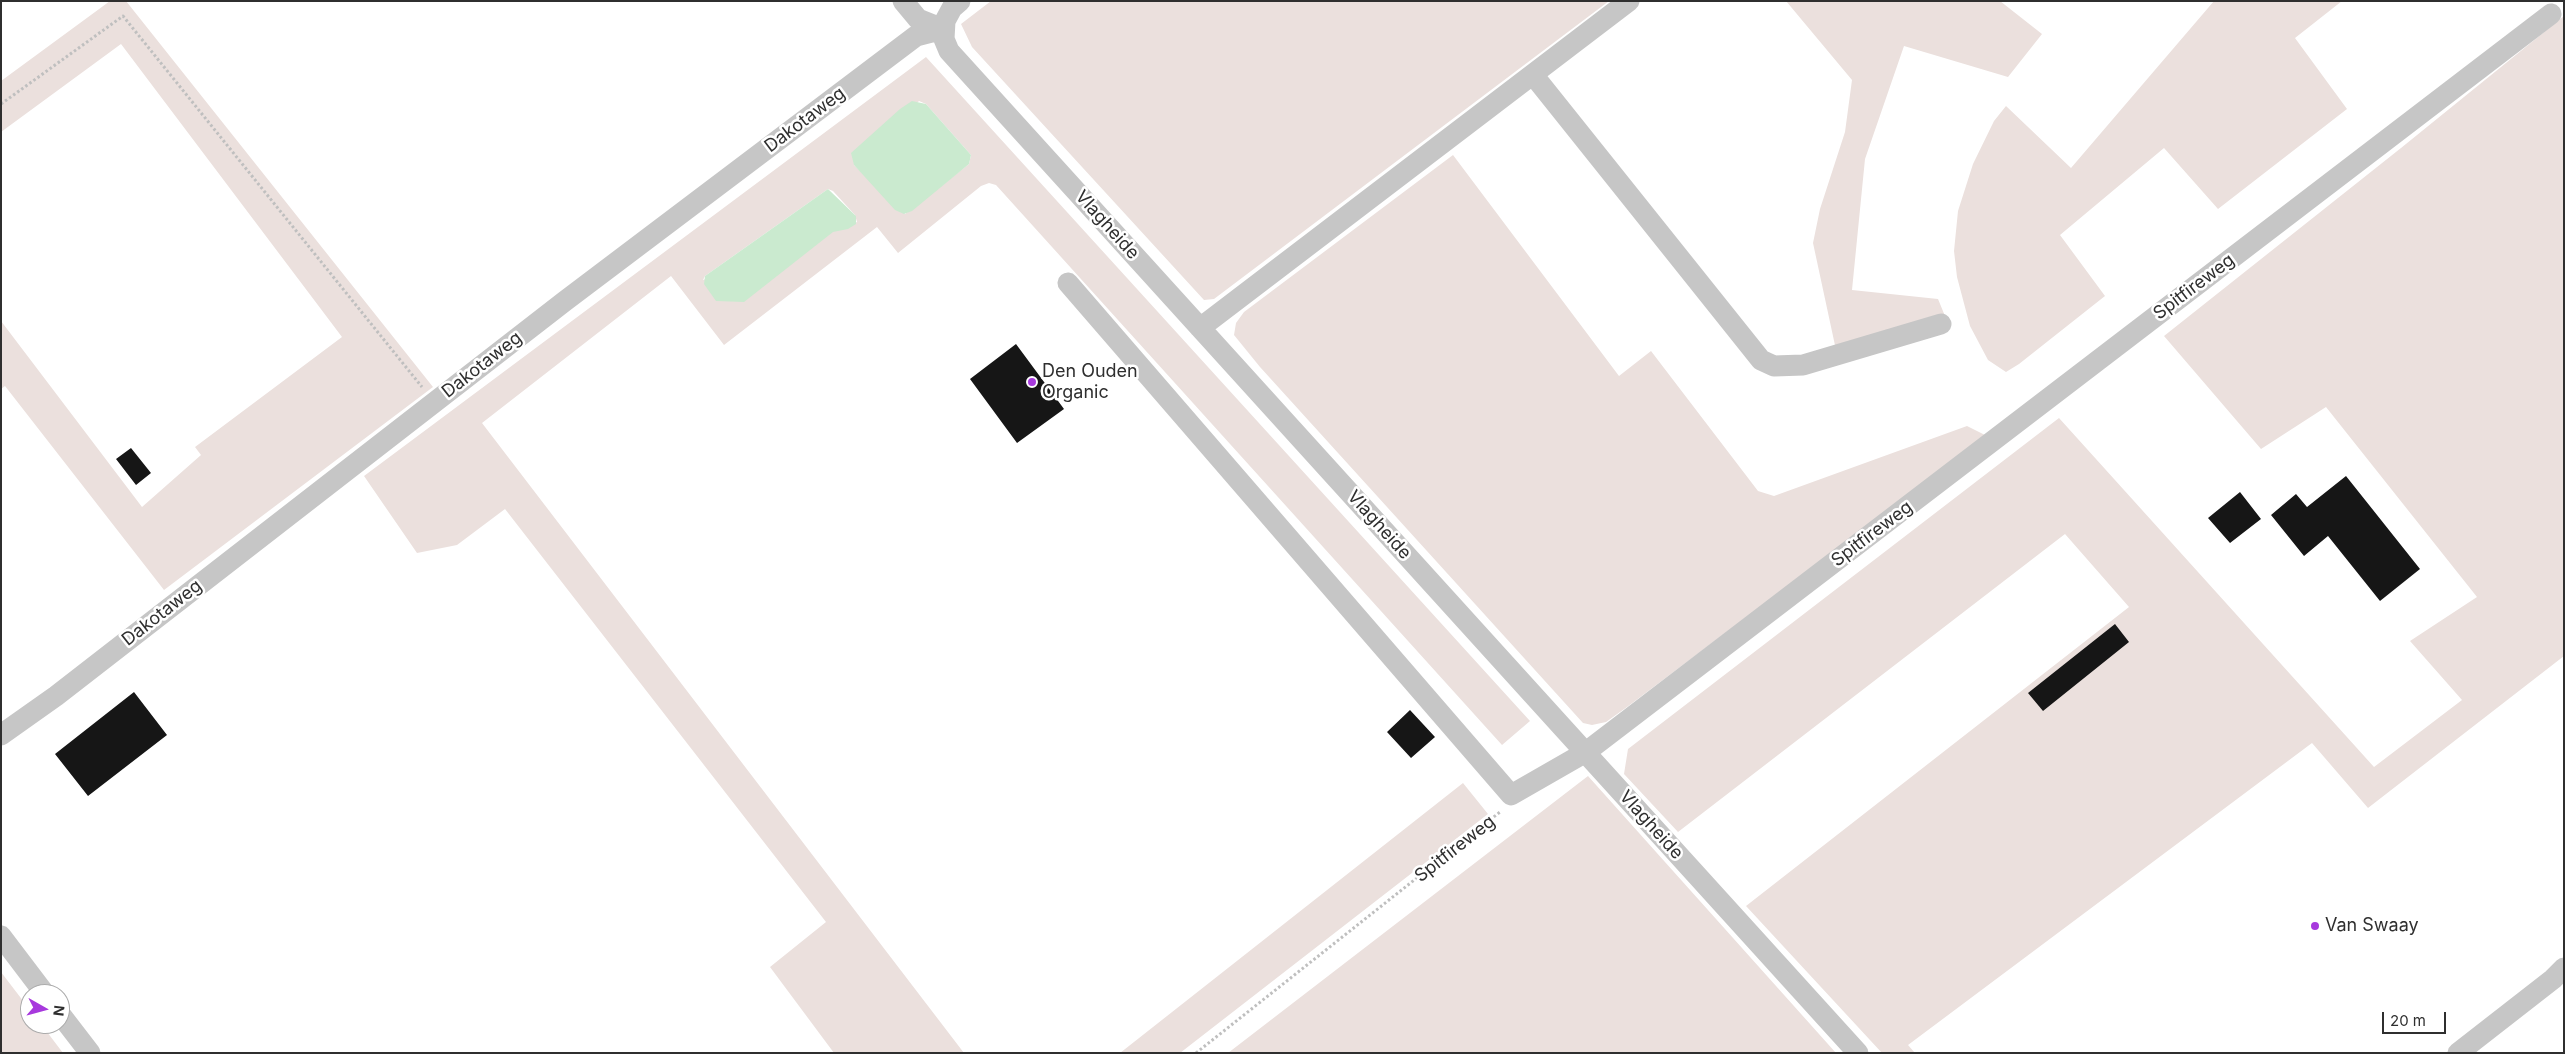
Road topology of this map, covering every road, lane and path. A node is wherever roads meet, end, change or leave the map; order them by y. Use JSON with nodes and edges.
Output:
{"nodes":[{"id":1,"x":903,"y":1,"type":"edge"},
{"id":2,"x":960,"y":1,"type":"edge"},
{"id":3,"x":1629,"y":1,"type":"edge"},
{"id":4,"x":2551,"y":14,"type":"dead end"},
{"id":5,"x":943,"y":29,"type":"junction"},
{"id":6,"x":1534,"y":76,"type":"junction"},
{"id":7,"x":1,"y":104,"type":"edge"},
{"id":8,"x":1068,"y":283,"type":"dead end"},
{"id":9,"x":1941,"y":324,"type":"dead end"},
{"id":10,"x":1200,"y":328,"type":"junction"},
{"id":11,"x":434,"y":403,"type":"junction"},
{"id":12,"x":1,"y":735,"type":"edge"},
{"id":13,"x":1586,"y":752,"type":"junction"},
{"id":14,"x":1511,"y":795,"type":"junction"},
{"id":15,"x":1,"y":936,"type":"edge"},
{"id":16,"x":2564,"y":968,"type":"edge"},
{"id":17,"x":37,"y":984,"type":"edge"},
{"id":18,"x":70,"y":1027,"type":"edge"},
{"id":19,"x":90,"y":1053,"type":"edge"},
{"id":20,"x":1196,"y":1053,"type":"edge"},
{"id":21,"x":1858,"y":1053,"type":"edge"},
{"id":22,"x":2458,"y":1053,"type":"edge"}],
"edges":[{"from":1,"to":5,"type":"street"},
{"from":2,"to":5,"type":"street"},
{"from":3,"to":6,"type":"street"},
{"from":4,"to":13,"type":"street","name":"Spitfireweg"},
{"from":5,"to":10,"type":"street","name":"Vlagheide"},
{"from":5,"to":11,"type":"street","name":"Dakotaweg"},
{"from":6,"to":9,"type":"street"},
{"from":6,"to":10,"type":"street"},
{"from":7,"to":11,"type":"path"},
{"from":8,"to":14,"type":"street"},
{"from":10,"to":13,"type":"street","name":"Vlagheide"},
{"from":11,"to":12,"type":"street","name":"Dakotaweg"},
{"from":13,"to":14,"type":"street","name":"Spitfireweg"},
{"from":13,"to":21,"type":"street","name":"Vlagheide"},
{"from":14,"to":20,"type":"path","name":"Spitfireweg"},
{"from":15,"to":17,"type":"street"},
{"from":16,"to":22,"type":"street"},
{"from":18,"to":19,"type":"street"}]}
